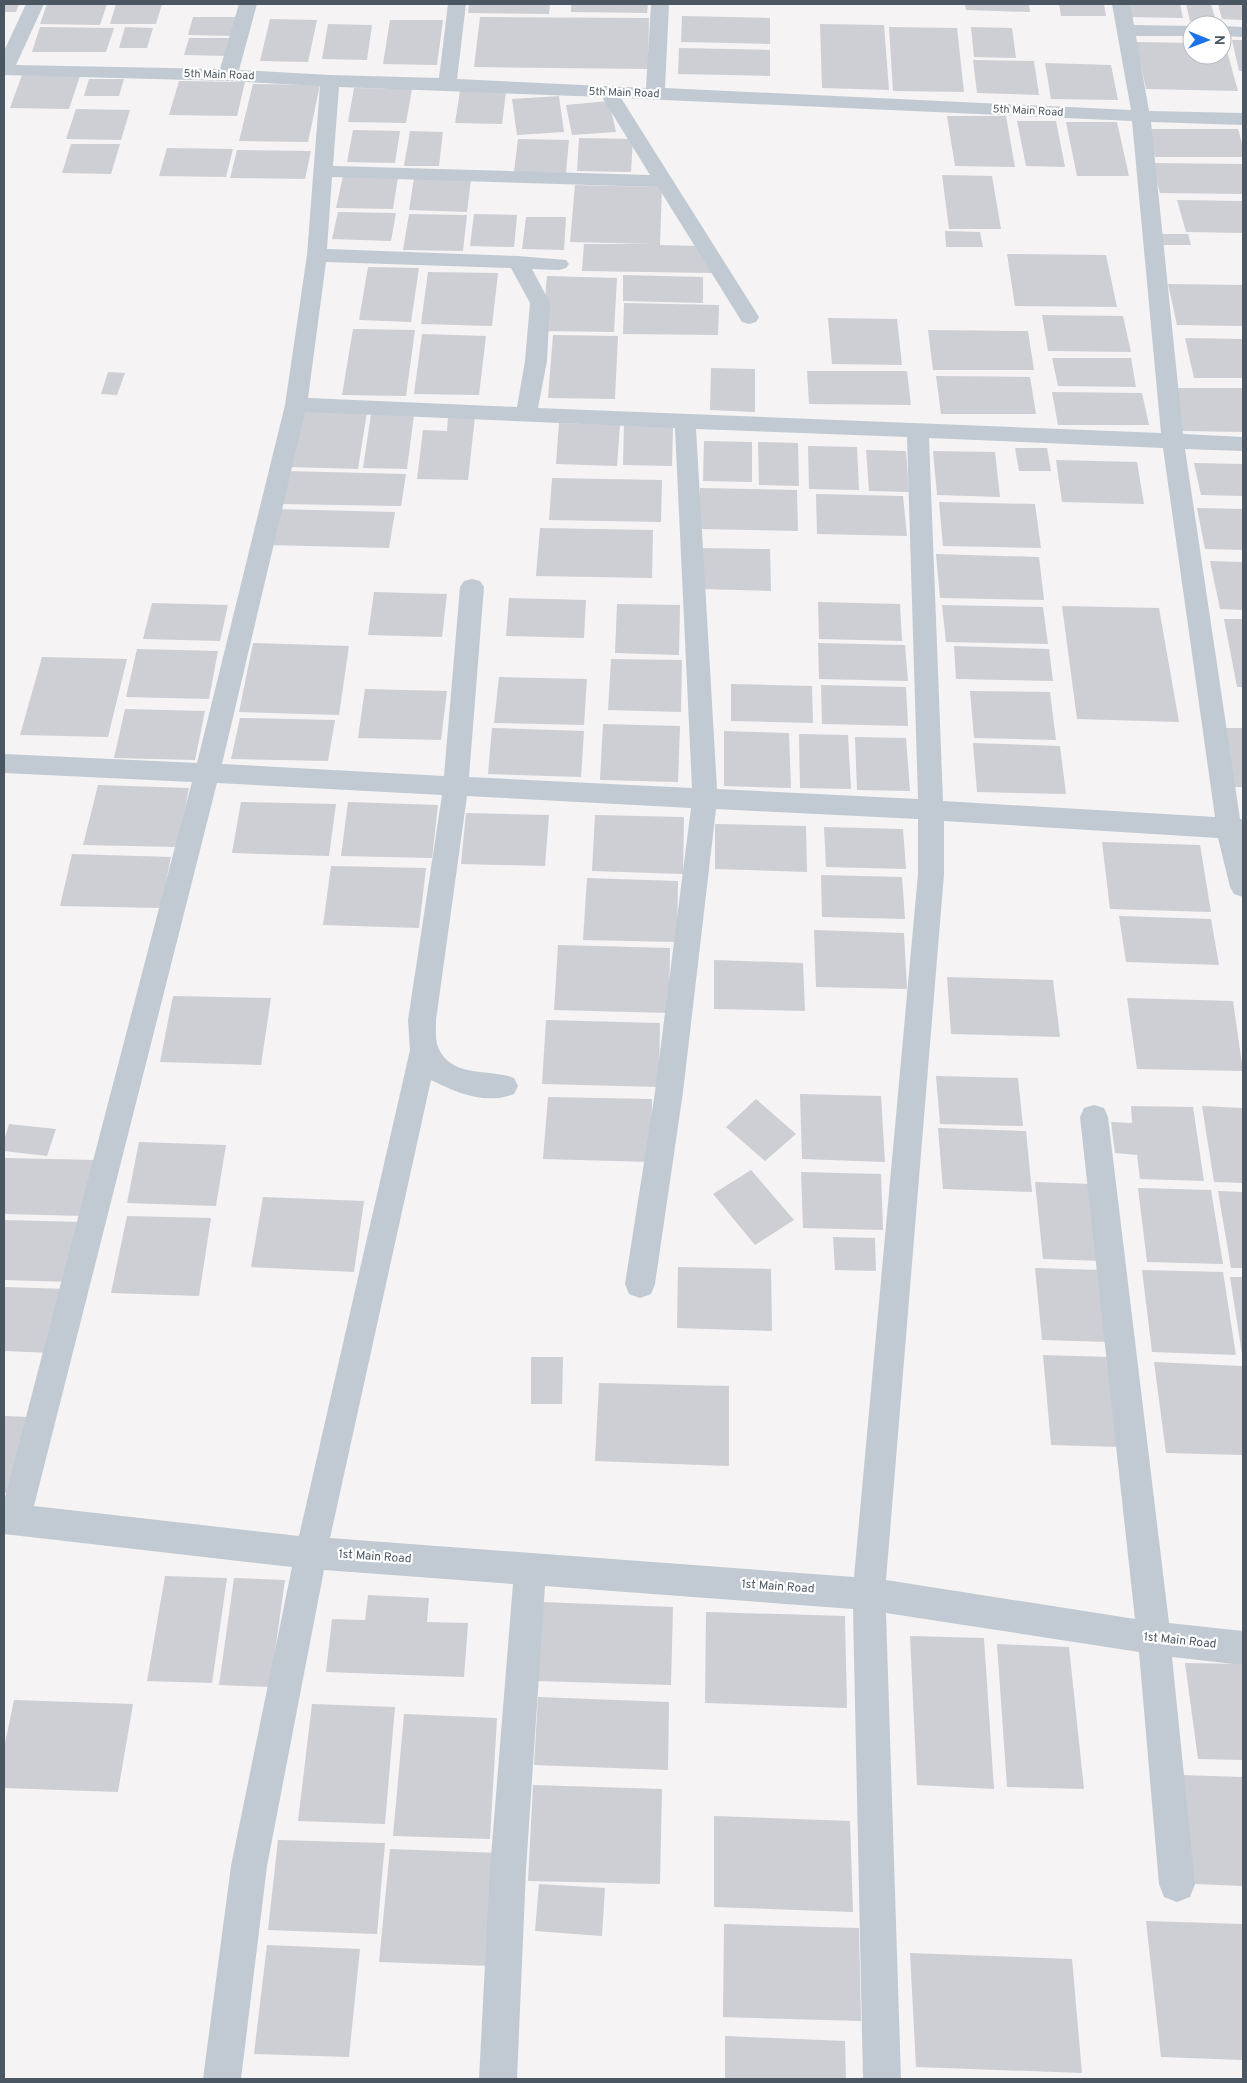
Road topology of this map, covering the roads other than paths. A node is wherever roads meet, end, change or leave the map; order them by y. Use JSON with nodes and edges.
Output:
{"nodes":[{"id":1,"x":35,"y":4,"type":"edge"},
{"id":2,"x":248,"y":4,"type":"edge"},
{"id":3,"x":457,"y":4,"type":"edge"},
{"id":4,"x":660,"y":4,"type":"edge"},
{"id":5,"x":1121,"y":4,"type":"edge"},
{"id":6,"x":1126,"y":30,"type":"junction"},
{"id":7,"x":1182,"y":31,"type":"edge"},
{"id":8,"x":4,"y":70,"type":"edge"},
{"id":9,"x":228,"y":75,"type":"junction"},
{"id":10,"x":330,"y":81,"type":"junction"},
{"id":11,"x":447,"y":84,"type":"junction"},
{"id":12,"x":608,"y":92,"type":"junction"},
{"id":13,"x":655,"y":94,"type":"junction"},
{"id":14,"x":1141,"y":116,"type":"junction"},
{"id":15,"x":1243,"y":119,"type":"edge"},
{"id":16,"x":322,"y":171,"type":"junction"},
{"id":17,"x":664,"y":181,"type":"junction"},
{"id":18,"x":317,"y":255,"type":"junction"},
{"id":19,"x":518,"y":262,"type":"junction"},
{"id":20,"x":559,"y":264,"type":"dead end"},
{"id":21,"x":749,"y":317,"type":"dead end"},
{"id":22,"x":296,"y":406,"type":"junction"},
{"id":23,"x":526,"y":414,"type":"junction"},
{"id":24,"x":685,"y":421,"type":"junction"},
{"id":25,"x":918,"y":430,"type":"junction"},
{"id":26,"x":1173,"y":440,"type":"junction"},
{"id":27,"x":1243,"y":444,"type":"edge"},
{"id":28,"x":472,"y":587,"type":"dead end"},
{"id":29,"x":4,"y":762,"type":"edge"},
{"id":30,"x":207,"y":773,"type":"junction"},
{"id":31,"x":456,"y":786,"type":"junction"},
{"id":32,"x":706,"y":798,"type":"junction"},
{"id":33,"x":931,"y":810,"type":"junction"},
{"id":34,"x":1236,"y":829,"type":"edge"},
{"id":35,"x":1243,"y":887,"type":"edge"},
{"id":36,"x":424,"y":1050,"type":"junction"},
{"id":37,"x":504,"y":1086,"type":"dead end"},
{"id":38,"x":1094,"y":1116,"type":"dead end"},
{"id":39,"x":640,"y":1284,"type":"dead end"},
{"id":40,"x":9,"y":1519,"type":"edge"},
{"id":41,"x":311,"y":1553,"type":"junction"},
{"id":42,"x":530,"y":1569,"type":"junction"},
{"id":43,"x":869,"y":1594,"type":"junction"},
{"id":44,"x":1154,"y":1638,"type":"junction"},
{"id":45,"x":1243,"y":1648,"type":"edge"},
{"id":46,"x":1177,"y":1884,"type":"dead end"},
{"id":47,"x":222,"y":2079,"type":"edge"},
{"id":48,"x":498,"y":2079,"type":"edge"},
{"id":49,"x":882,"y":2079,"type":"edge"}],
"edges":[{"from":1,"to":8,"type":"street"},
{"from":2,"to":9,"type":"street"},
{"from":3,"to":11,"type":"street"},
{"from":4,"to":13,"type":"street"},
{"from":5,"to":6,"type":"street"},
{"from":6,"to":7,"type":"street"},
{"from":6,"to":14,"type":"street"},
{"from":8,"to":9,"type":"street","name":"5th Main Road"},
{"from":9,"to":10,"type":"street","name":"5th Main Road"},
{"from":10,"to":11,"type":"street","name":"5th Main Road"},
{"from":10,"to":16,"type":"street"},
{"from":11,"to":12,"type":"street","name":"5th Main Road"},
{"from":12,"to":13,"type":"street","name":"5th Main Road"},
{"from":12,"to":17,"type":"street"},
{"from":13,"to":14,"type":"street","name":"5th Main Road"},
{"from":14,"to":15,"type":"street","name":"5th Main Road"},
{"from":14,"to":26,"type":"street"},
{"from":16,"to":17,"type":"street"},
{"from":16,"to":18,"type":"street"},
{"from":17,"to":21,"type":"street"},
{"from":18,"to":19,"type":"street"},
{"from":18,"to":22,"type":"street"},
{"from":19,"to":20,"type":"street"},
{"from":19,"to":23,"type":"street"},
{"from":22,"to":23,"type":"street"},
{"from":22,"to":30,"type":"street"},
{"from":23,"to":24,"type":"street"},
{"from":24,"to":25,"type":"street"},
{"from":24,"to":32,"type":"street"},
{"from":25,"to":26,"type":"street"},
{"from":25,"to":33,"type":"street"},
{"from":26,"to":27,"type":"street"},
{"from":26,"to":34,"type":"street"},
{"from":28,"to":31,"type":"street"},
{"from":29,"to":30,"type":"street"},
{"from":30,"to":31,"type":"street"},
{"from":30,"to":40,"type":"street"},
{"from":31,"to":32,"type":"street"},
{"from":31,"to":36,"type":"street"},
{"from":32,"to":33,"type":"street"},
{"from":32,"to":39,"type":"street"},
{"from":33,"to":34,"type":"street"},
{"from":33,"to":43,"type":"street"},
{"from":34,"to":35,"type":"street"},
{"from":36,"to":37,"type":"street"},
{"from":36,"to":41,"type":"street"},
{"from":38,"to":44,"type":"street"},
{"from":40,"to":41,"type":"street","name":"1st Main Road"},
{"from":41,"to":42,"type":"street","name":"1st Main Road"},
{"from":41,"to":47,"type":"street"},
{"from":42,"to":43,"type":"street","name":"1st Main Road"},
{"from":42,"to":48,"type":"street"},
{"from":43,"to":44,"type":"street","name":"1st Main Road"},
{"from":43,"to":49,"type":"street"},
{"from":44,"to":45,"type":"street","name":"1st Main Road"},
{"from":44,"to":46,"type":"street"}]}
